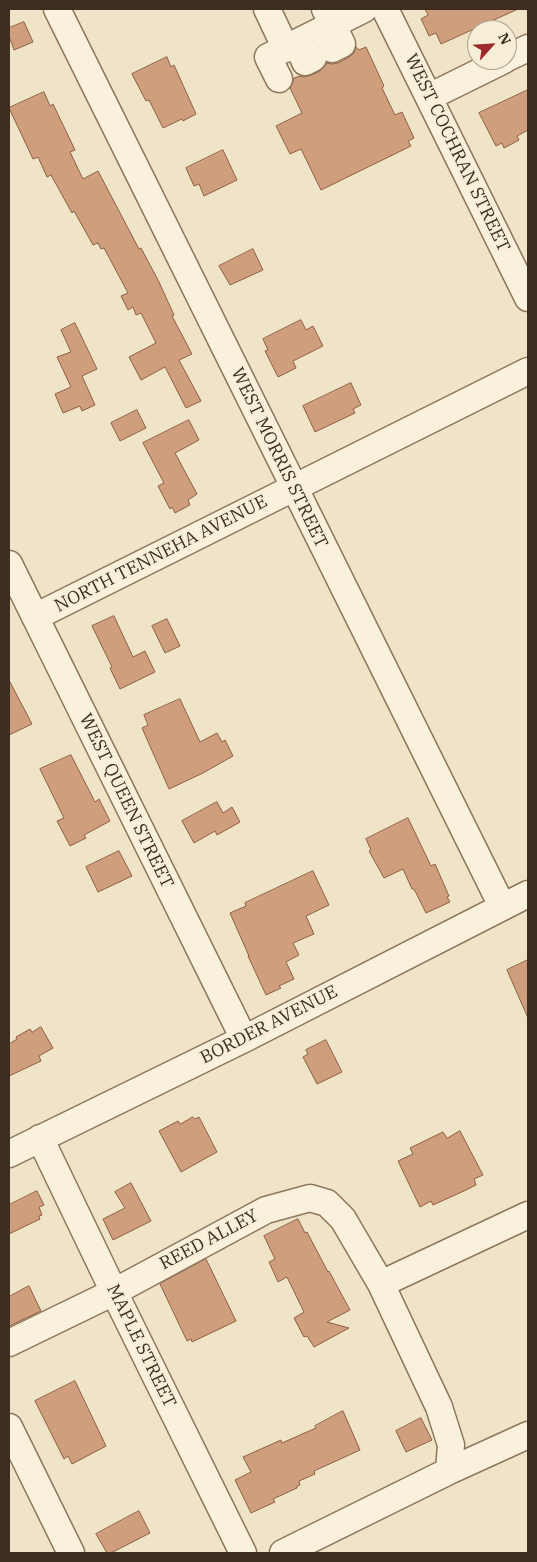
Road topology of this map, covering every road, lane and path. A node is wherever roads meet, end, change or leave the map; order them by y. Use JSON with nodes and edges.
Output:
{"nodes":[{"id":1,"x":57,"y":9,"type":"edge"},
{"id":2,"x":267,"y":9,"type":"edge"},
{"id":3,"x":364,"y":9,"type":"edge"},
{"id":4,"x":385,"y":9,"type":"edge"},
{"id":5,"x":314,"y":39,"type":"edge"},
{"id":6,"x":484,"y":70,"type":"edge"},
{"id":7,"x":279,"y":79,"type":"dead end"},
{"id":8,"x":429,"y":97,"type":"junction"},
{"id":9,"x":528,"y":298,"type":"edge"},
{"id":10,"x":528,"y":371,"type":"edge"},
{"id":11,"x":294,"y":487,"type":"junction"},
{"id":12,"x":9,"y":564,"type":"edge"},
{"id":13,"x":34,"y":617,"type":"junction"},
{"id":14,"x":528,"y":894,"type":"edge"},
{"id":15,"x":502,"y":906,"type":"junction"},
{"id":16,"x":244,"y":1039,"type":"junction"},
{"id":17,"x":40,"y":1138,"type":"junction"},
{"id":18,"x":9,"y":1154,"type":"edge"},
{"id":19,"x":528,"y":1215,"type":"edge"},
{"id":20,"x":381,"y":1284,"type":"junction"},
{"id":21,"x":114,"y":1292,"type":"junction"},
{"id":22,"x":9,"y":1343,"type":"edge"},
{"id":23,"x":9,"y":1426,"type":"edge"},
{"id":24,"x":528,"y":1435,"type":"edge"},
{"id":25,"x":449,"y":1471,"type":"junction"},
{"id":26,"x":70,"y":1553,"type":"edge"},
{"id":27,"x":243,"y":1553,"type":"edge"},
{"id":28,"x":283,"y":1553,"type":"edge"}],
"edges":[{"from":1,"to":11,"type":"street","name":"WEST MORRIS STREET"},
{"from":2,"to":5,"type":"street"},
{"from":3,"to":5,"type":"street"},
{"from":4,"to":8,"type":"street","name":"WEST COCHRAN STREET"},
{"from":5,"to":7,"type":"street"},
{"from":6,"to":8,"type":"street"},
{"from":8,"to":9,"type":"street","name":"WEST COCHRAN STREET"},
{"from":10,"to":11,"type":"street","name":"NORTH TENNEHA AVENUE"},
{"from":11,"to":13,"type":"street","name":"NORTH TENNEHA AVENUE"},
{"from":11,"to":15,"type":"street","name":"WEST MORRIS STREET"},
{"from":12,"to":13,"type":"street","name":"WEST QUEEN STREET"},
{"from":13,"to":16,"type":"street","name":"WEST QUEEN STREET"},
{"from":14,"to":15,"type":"street","name":"BORDER AVENUE"},
{"from":15,"to":16,"type":"street","name":"BORDER AVENUE"},
{"from":16,"to":17,"type":"street","name":"BORDER AVENUE"},
{"from":17,"to":18,"type":"street","name":"BORDER AVENUE"},
{"from":17,"to":21,"type":"street","name":"MAPLE STREET"},
{"from":19,"to":20,"type":"street"},
{"from":20,"to":21,"type":"street","name":"REED ALLEY"},
{"from":20,"to":25,"type":"street"},
{"from":21,"to":22,"type":"street","name":"REED ALLEY"},
{"from":21,"to":27,"type":"street","name":"MAPLE STREET"},
{"from":23,"to":26,"type":"street"},
{"from":24,"to":25,"type":"street"},
{"from":25,"to":28,"type":"street"}]}
